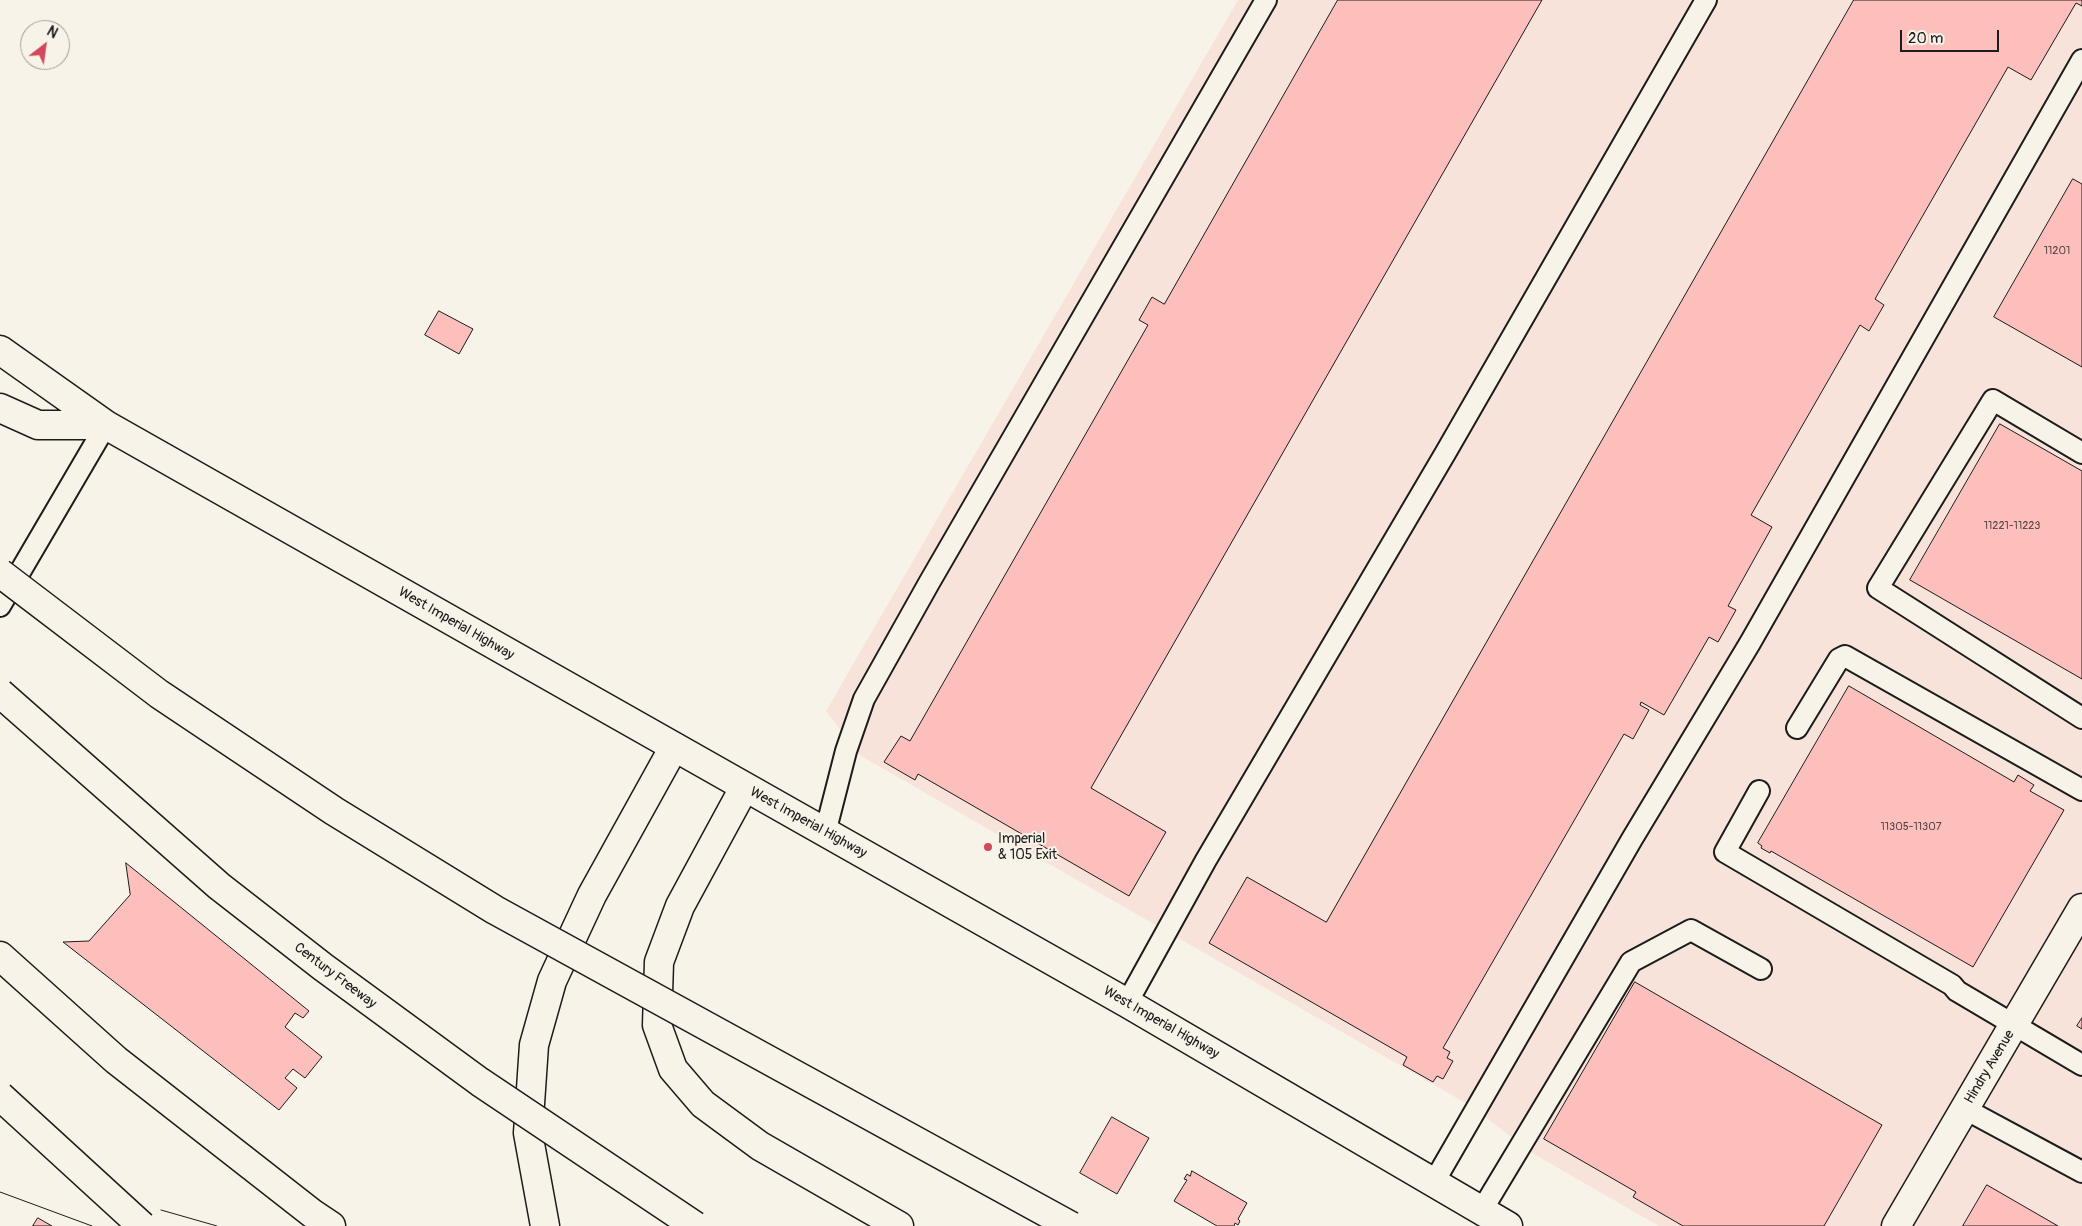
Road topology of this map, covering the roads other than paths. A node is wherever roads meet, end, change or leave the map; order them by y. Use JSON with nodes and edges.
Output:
{"nodes":[{"id":1,"x":1266,"y":0,"type":"edge"},
{"id":2,"x":1706,"y":0,"type":"edge"},
{"id":3,"x":2082,"y":60,"type":"edge"},
{"id":4,"x":0,"y":350,"type":"edge"},
{"id":5,"x":0,"y":408,"type":"edge"},
{"id":6,"x":106,"y":425,"type":"junction"},
{"id":7,"x":2082,"y":453,"type":"edge"},
{"id":8,"x":0,"y":573,"type":"edge"},
{"id":9,"x":0,"y":606,"type":"edge"},
{"id":10,"x":0,"y":694,"type":"edge"},
{"id":11,"x":2082,"y":718,"type":"edge"},
{"id":12,"x":1797,"y":728,"type":"dead end"},
{"id":13,"x":674,"y":747,"type":"junction"},
{"id":14,"x":744,"y":788,"type":"junction"},
{"id":15,"x":2082,"y":790,"type":"edge"},
{"id":16,"x":1759,"y":791,"type":"dead end"},
{"id":17,"x":825,"y":833,"type":"junction"},
{"id":18,"x":2082,"y":908,"type":"edge"},
{"id":19,"x":0,"y":956,"type":"edge"},
{"id":20,"x":1761,"y":969,"type":"dead end"},
{"id":21,"x":1127,"y":1003,"type":"junction"},
{"id":22,"x":2014,"y":1025,"type":"junction"},
{"id":23,"x":2082,"y":1065,"type":"edge"},
{"id":24,"x":0,"y":1096,"type":"edge"},
{"id":25,"x":0,"y":1104,"type":"edge"},
{"id":26,"x":1965,"y":1109,"type":"junction"},
{"id":27,"x":2082,"y":1172,"type":"edge"},
{"id":28,"x":1434,"y":1182,"type":"junction"},
{"id":29,"x":1482,"y":1210,"type":"junction"},
{"id":30,"x":142,"y":1226,"type":"edge"},
{"id":31,"x":331,"y":1226,"type":"edge"},
{"id":32,"x":545,"y":1226,"type":"edge"},
{"id":33,"x":695,"y":1226,"type":"edge"},
{"id":34,"x":898,"y":1226,"type":"edge"},
{"id":35,"x":1071,"y":1226,"type":"edge"},
{"id":36,"x":1508,"y":1226,"type":"edge"},
{"id":37,"x":1896,"y":1226,"type":"edge"}],
"edges":[{"from":1,"to":17,"type":"lane"},
{"from":2,"to":21,"type":"lane"},
{"from":3,"to":28,"type":"lane"},
{"from":4,"to":6,"type":"main road","name":"West Imperial Highway"},
{"from":5,"to":6,"type":"main road","name":"West Imperial Highway"},
{"from":6,"to":9,"type":"lane"},
{"from":6,"to":13,"type":"main road","name":"West Imperial Highway"},
{"from":7,"to":11,"type":"lane"},
{"from":8,"to":35,"type":"main road","bridge":true},
{"from":10,"to":33,"type":"main road","name":"Century Freeway","bridge":true},
{"from":12,"to":15,"type":"lane"},
{"from":13,"to":14,"type":"main road","name":"West Imperial Highway"},
{"from":13,"to":32,"type":"main road"},
{"from":14,"to":17,"type":"main road","name":"West Imperial Highway"},
{"from":14,"to":34,"type":"main road"},
{"from":16,"to":22,"type":"lane"},
{"from":17,"to":21,"type":"main road","name":"West Imperial Highway"},
{"from":18,"to":22,"type":"main road","name":"Hindry Avenue"},
{"from":19,"to":31,"type":"main road"},
{"from":20,"to":29,"type":"lane"},
{"from":21,"to":28,"type":"main road","name":"West Imperial Highway"},
{"from":22,"to":23,"type":"lane"},
{"from":22,"to":26,"type":"main road","name":"Hindry Avenue"},
{"from":24,"to":25,"type":"lane"},
{"from":24,"to":30,"type":"main road","bridge":true},
{"from":26,"to":27,"type":"lane"},
{"from":26,"to":37,"type":"main road","name":"Hindry Avenue"},
{"from":28,"to":29,"type":"main road","name":"West Imperial Highway"},
{"from":29,"to":36,"type":"main road","name":"West Imperial Highway"}]}
